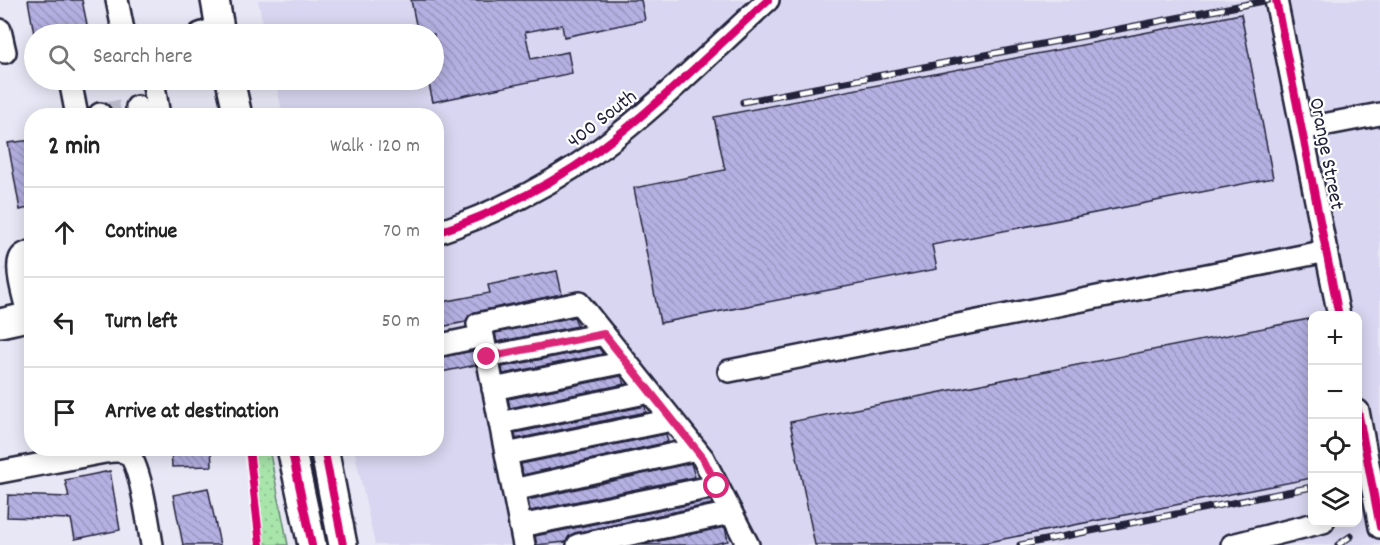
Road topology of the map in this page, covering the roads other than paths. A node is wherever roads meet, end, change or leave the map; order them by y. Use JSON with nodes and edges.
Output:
{"nodes":[{"id":1,"x":117,"y":0,"type":"edge"},
{"id":2,"x":215,"y":0,"type":"edge"},
{"id":3,"x":768,"y":0,"type":"edge"},
{"id":4,"x":1276,"y":0,"type":"edge"},
{"id":5,"x":122,"y":24,"type":"edge"},
{"id":6,"x":214,"y":24,"type":"edge"},
{"id":7,"x":0,"y":30,"type":"edge"},
{"id":8,"x":5,"y":52,"type":"dead end"},
{"id":9,"x":72,"y":90,"type":"edge"},
{"id":10,"x":155,"y":90,"type":"edge"},
{"id":11,"x":232,"y":90,"type":"edge"},
{"id":12,"x":75,"y":108,"type":"edge"},
{"id":13,"x":158,"y":108,"type":"edge"},
{"id":14,"x":236,"y":108,"type":"edge"},
{"id":15,"x":1380,"y":114,"type":"edge"},
{"id":16,"x":1302,"y":129,"type":"junction"},
{"id":17,"x":444,"y":230,"type":"edge"},
{"id":18,"x":1327,"y":251,"type":"junction"},
{"id":19,"x":24,"y":254,"type":"edge"},
{"id":20,"x":24,"y":291,"type":"edge"},
{"id":21,"x":1338,"y":311,"type":"edge"},
{"id":22,"x":24,"y":318,"type":"edge"},
{"id":23,"x":0,"y":322,"type":"edge"},
{"id":24,"x":604,"y":334,"type":"junction"},
{"id":25,"x":483,"y":336,"type":"junction"},
{"id":26,"x":444,"y":344,"type":"edge"},
{"id":27,"x":487,"y":357,"type":"junction"},
{"id":28,"x":626,"y":362,"type":"junction"},
{"id":29,"x":729,"y":371,"type":"dead end"},
{"id":30,"x":493,"y":389,"type":"junction"},
{"id":31,"x":650,"y":392,"type":"junction"},
{"id":32,"x":1359,"y":419,"type":"edge"},
{"id":33,"x":672,"y":420,"type":"junction"},
{"id":34,"x":500,"y":423,"type":"junction"},
{"id":35,"x":696,"y":449,"type":"junction"},
{"id":36,"x":506,"y":454,"type":"junction"},
{"id":37,"x":84,"y":456,"type":"edge"},
{"id":38,"x":130,"y":456,"type":"edge"},
{"id":39,"x":293,"y":456,"type":"edge"},
{"id":40,"x":326,"y":456,"type":"edge"},
{"id":41,"x":0,"y":472,"type":"edge"},
{"id":42,"x":717,"y":486,"type":"junction"},
{"id":43,"x":513,"y":490,"type":"junction"},
{"id":44,"x":1366,"y":504,"type":"edge"},
{"id":45,"x":731,"y":513,"type":"junction"},
{"id":46,"x":1308,"y":526,"type":"edge"},
{"id":47,"x":1380,"y":527,"type":"edge"},
{"id":48,"x":522,"y":536,"type":"edge"},
{"id":49,"x":740,"y":544,"type":"edge"},
{"id":50,"x":152,"y":545,"type":"edge"},
{"id":51,"x":312,"y":545,"type":"edge"},
{"id":52,"x":343,"y":545,"type":"edge"},
{"id":53,"x":578,"y":545,"type":"edge"},
{"id":54,"x":1232,"y":545,"type":"edge"}],
"edges":[{"from":1,"to":5,"type":"street"},
{"from":2,"to":6,"type":"main road"},
{"from":3,"to":17,"type":"street","name":"400 South"},
{"from":4,"to":16,"type":"street","name":"Orange Street"},
{"from":7,"to":8,"type":"street"},
{"from":9,"to":12,"type":"street"},
{"from":10,"to":13,"type":"street"},
{"from":11,"to":14,"type":"main road"},
{"from":15,"to":16,"type":"street"},
{"from":16,"to":18,"type":"street","name":"Orange Street"},
{"from":18,"to":21,"type":"street","name":"Orange Street"},
{"from":18,"to":29,"type":"street"},
{"from":19,"to":20,"type":"street"},
{"from":22,"to":23,"type":"main road"},
{"from":24,"to":25,"type":"street"},
{"from":24,"to":27,"type":"street"},
{"from":24,"to":28,"type":"street"},
{"from":25,"to":26,"type":"street"},
{"from":25,"to":27,"type":"street"},
{"from":27,"to":30,"type":"street"},
{"from":28,"to":30,"type":"street"},
{"from":28,"to":31,"type":"street"},
{"from":30,"to":34,"type":"street"},
{"from":31,"to":33,"type":"street"},
{"from":31,"to":34,"type":"street"},
{"from":32,"to":44,"type":"street"},
{"from":33,"to":35,"type":"street"},
{"from":33,"to":36,"type":"street"},
{"from":34,"to":36,"type":"street"},
{"from":35,"to":42,"type":"street"},
{"from":35,"to":43,"type":"street"},
{"from":36,"to":43,"type":"street"},
{"from":37,"to":41,"type":"street"},
{"from":38,"to":50,"type":"street"},
{"from":39,"to":51,"type":"main road"},
{"from":40,"to":52,"type":"main road"},
{"from":42,"to":45,"type":"street"},
{"from":42,"to":48,"type":"street"},
{"from":43,"to":48,"type":"street"},
{"from":44,"to":47,"type":"street"},
{"from":45,"to":49,"type":"street"},
{"from":45,"to":53,"type":"street"},
{"from":46,"to":54,"type":"street"}]}
